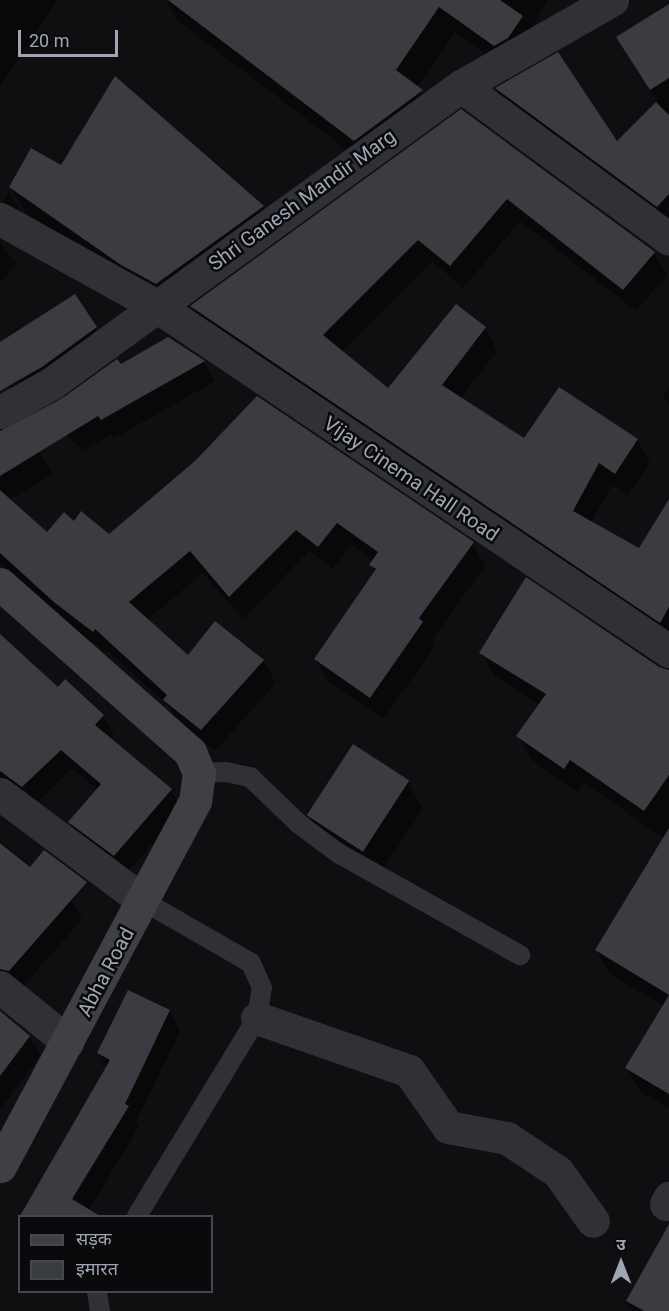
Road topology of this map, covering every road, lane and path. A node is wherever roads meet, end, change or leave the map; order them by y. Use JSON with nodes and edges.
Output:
{"nodes":[{"id":1,"x":612,"y":0,"type":"edge"},
{"id":2,"x":461,"y":86,"type":"junction"},
{"id":3,"x":0,"y":219,"type":"edge"},
{"id":4,"x":669,"y":239,"type":"edge"},
{"id":5,"x":155,"y":305,"type":"junction"},
{"id":6,"x":0,"y":412,"type":"edge"},
{"id":7,"x":0,"y":584,"type":"edge"},
{"id":8,"x":669,"y":651,"type":"edge"},
{"id":9,"x":199,"y":773,"type":"junction"},
{"id":10,"x":0,"y":794,"type":"edge"},
{"id":11,"x":145,"y":902,"type":"junction"},
{"id":12,"x":520,"y":955,"type":"dead end"},
{"id":13,"x":0,"y":987,"type":"edge"},
{"id":14,"x":257,"y":1018,"type":"junction"},
{"id":15,"x":68,"y":1042,"type":"junction"},
{"id":16,"x":0,"y":1166,"type":"edge"},
{"id":17,"x":137,"y":1215,"type":"edge"},
{"id":18,"x":592,"y":1221,"type":"dead end"},
{"id":19,"x":97,"y":1293,"type":"edge"},
{"id":20,"x":100,"y":1311,"type":"edge"}],
"edges":[{"from":1,"to":2,"type":"street","name":"Shri Ganesh Mandir Marg"},
{"from":2,"to":4,"type":"street"},
{"from":2,"to":5,"type":"street","name":"Shri Ganesh Mandir Marg"},
{"from":3,"to":5,"type":"street","name":"Vijay Cinema Hall Road"},
{"from":5,"to":6,"type":"street","name":"Shri Ganesh Mandir Marg"},
{"from":5,"to":8,"type":"street","name":"Vijay Cinema Hall Road"},
{"from":7,"to":9,"type":"street"},
{"from":9,"to":11,"type":"street","name":"Abha Road"},
{"from":9,"to":12,"type":"lane"},
{"from":10,"to":11,"type":"street"},
{"from":11,"to":14,"type":"lane"},
{"from":11,"to":15,"type":"street","name":"Abha Road"},
{"from":13,"to":15,"type":"street"},
{"from":14,"to":17,"type":"lane"},
{"from":14,"to":18,"type":"street"},
{"from":15,"to":16,"type":"street","name":"Abha Road"},
{"from":19,"to":20,"type":"lane"}]}
